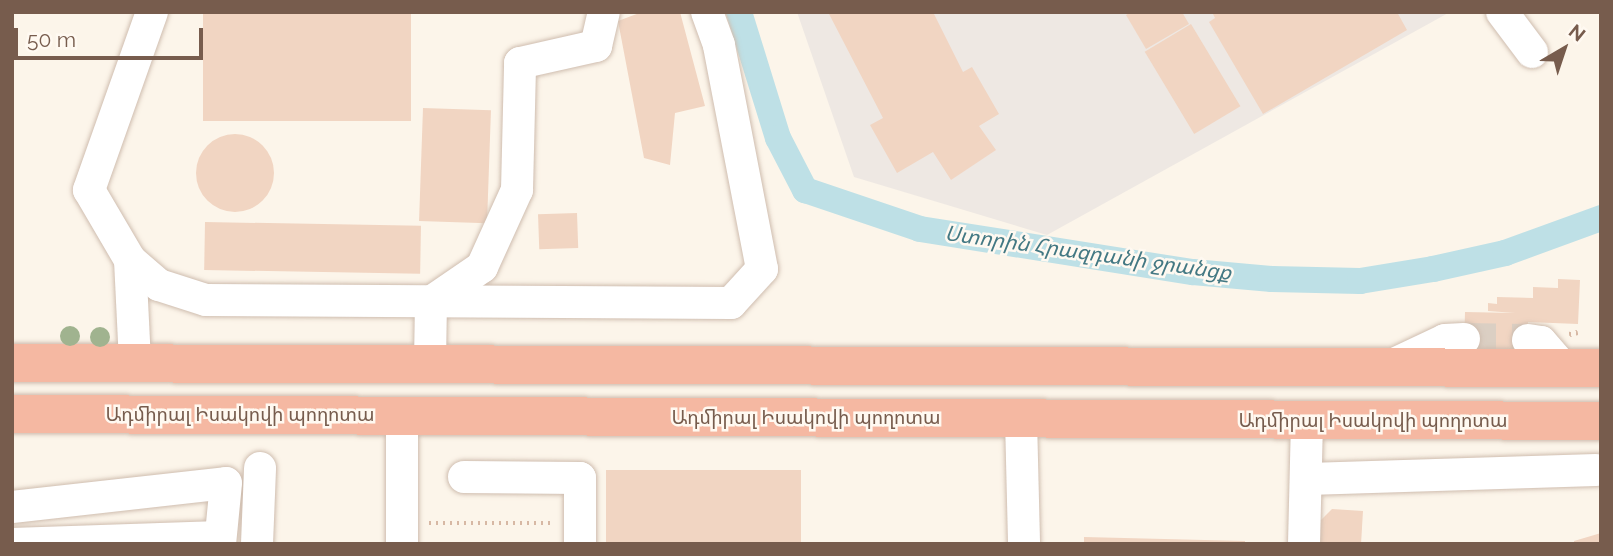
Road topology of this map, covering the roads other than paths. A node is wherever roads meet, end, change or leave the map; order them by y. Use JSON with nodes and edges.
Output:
{"nodes":[{"id":1,"x":152,"y":12,"type":"edge"},
{"id":2,"x":604,"y":12,"type":"edge"},
{"id":3,"x":707,"y":12,"type":"edge"},
{"id":4,"x":1502,"y":12,"type":"edge"},
{"id":5,"x":1532,"y":52,"type":"dead end"},
{"id":6,"x":130,"y":260,"type":"junction"},
{"id":7,"x":431,"y":302,"type":"junction"},
{"id":8,"x":1464,"y":338,"type":"tunnel mouth"},
{"id":9,"x":1528,"y":340,"type":"tunnel mouth"},
{"id":10,"x":14,"y":360,"type":"edge"},
{"id":11,"x":135,"y":364,"type":"junction"},
{"id":12,"x":430,"y":364,"type":"junction"},
{"id":13,"x":1386,"y":367,"type":"junction"},
{"id":14,"x":1582,"y":368,"type":"edge"},
{"id":15,"x":142,"y":413,"type":"junction"},
{"id":16,"x":12,"y":414,"type":"edge"},
{"id":17,"x":402,"y":416,"type":"junction"},
{"id":18,"x":1021,"y":419,"type":"junction"},
{"id":19,"x":1307,"y":421,"type":"junction"},
{"id":20,"x":1587,"y":421,"type":"edge"},
{"id":21,"x":12,"y":438,"type":"edge"},
{"id":22,"x":260,"y":468,"type":"dead end"},
{"id":23,"x":1598,"y":471,"type":"edge"},
{"id":24,"x":464,"y":477,"type":"dead end"},
{"id":25,"x":1308,"y":479,"type":"junction"},
{"id":26,"x":12,"y":507,"type":"edge"},
{"id":27,"x":220,"y":540,"type":"edge"},
{"id":28,"x":12,"y":544,"type":"edge"},
{"id":29,"x":257,"y":544,"type":"edge"},
{"id":30,"x":402,"y":544,"type":"edge"},
{"id":31,"x":580,"y":544,"type":"edge"},
{"id":32,"x":1024,"y":544,"type":"edge"},
{"id":33,"x":1304,"y":544,"type":"edge"}],
"edges":[{"from":1,"to":6,"type":"street"},
{"from":2,"to":7,"type":"street"},
{"from":3,"to":7,"type":"street"},
{"from":4,"to":5,"type":"street"},
{"from":6,"to":7,"type":"street"},
{"from":6,"to":11,"type":"street"},
{"from":7,"to":12,"type":"street"},
{"from":8,"to":13,"type":"street"},
{"from":9,"to":14,"type":"street"},
{"from":10,"to":11,"type":"highway"},
{"from":11,"to":12,"type":"highway"},
{"from":12,"to":13,"type":"highway"},
{"from":13,"to":14,"type":"highway"},
{"from":15,"to":16,"type":"highway","name":"Ադմիրալ Իսակովի պողոտա"},
{"from":15,"to":17,"type":"highway","name":"Ադմիրալ Իսակովի պողոտա"},
{"from":15,"to":21,"type":"highway"},
{"from":17,"to":18,"type":"highway","name":"Ադմիրալ Իսակովի պողոտա"},
{"from":17,"to":30,"type":"street"},
{"from":18,"to":19,"type":"highway","name":"Ադմիրալ Իսակովի պողոտա"},
{"from":18,"to":32,"type":"street"},
{"from":19,"to":20,"type":"highway","name":"Ադմիրալ Իսակովի պողոտա"},
{"from":19,"to":25,"type":"street"},
{"from":20,"to":23,"type":"street"},
{"from":22,"to":29,"type":"street"},
{"from":23,"to":25,"type":"street"},
{"from":24,"to":31,"type":"street"},
{"from":25,"to":33,"type":"street"},
{"from":26,"to":27,"type":"street"},
{"from":27,"to":28,"type":"street"}]}
